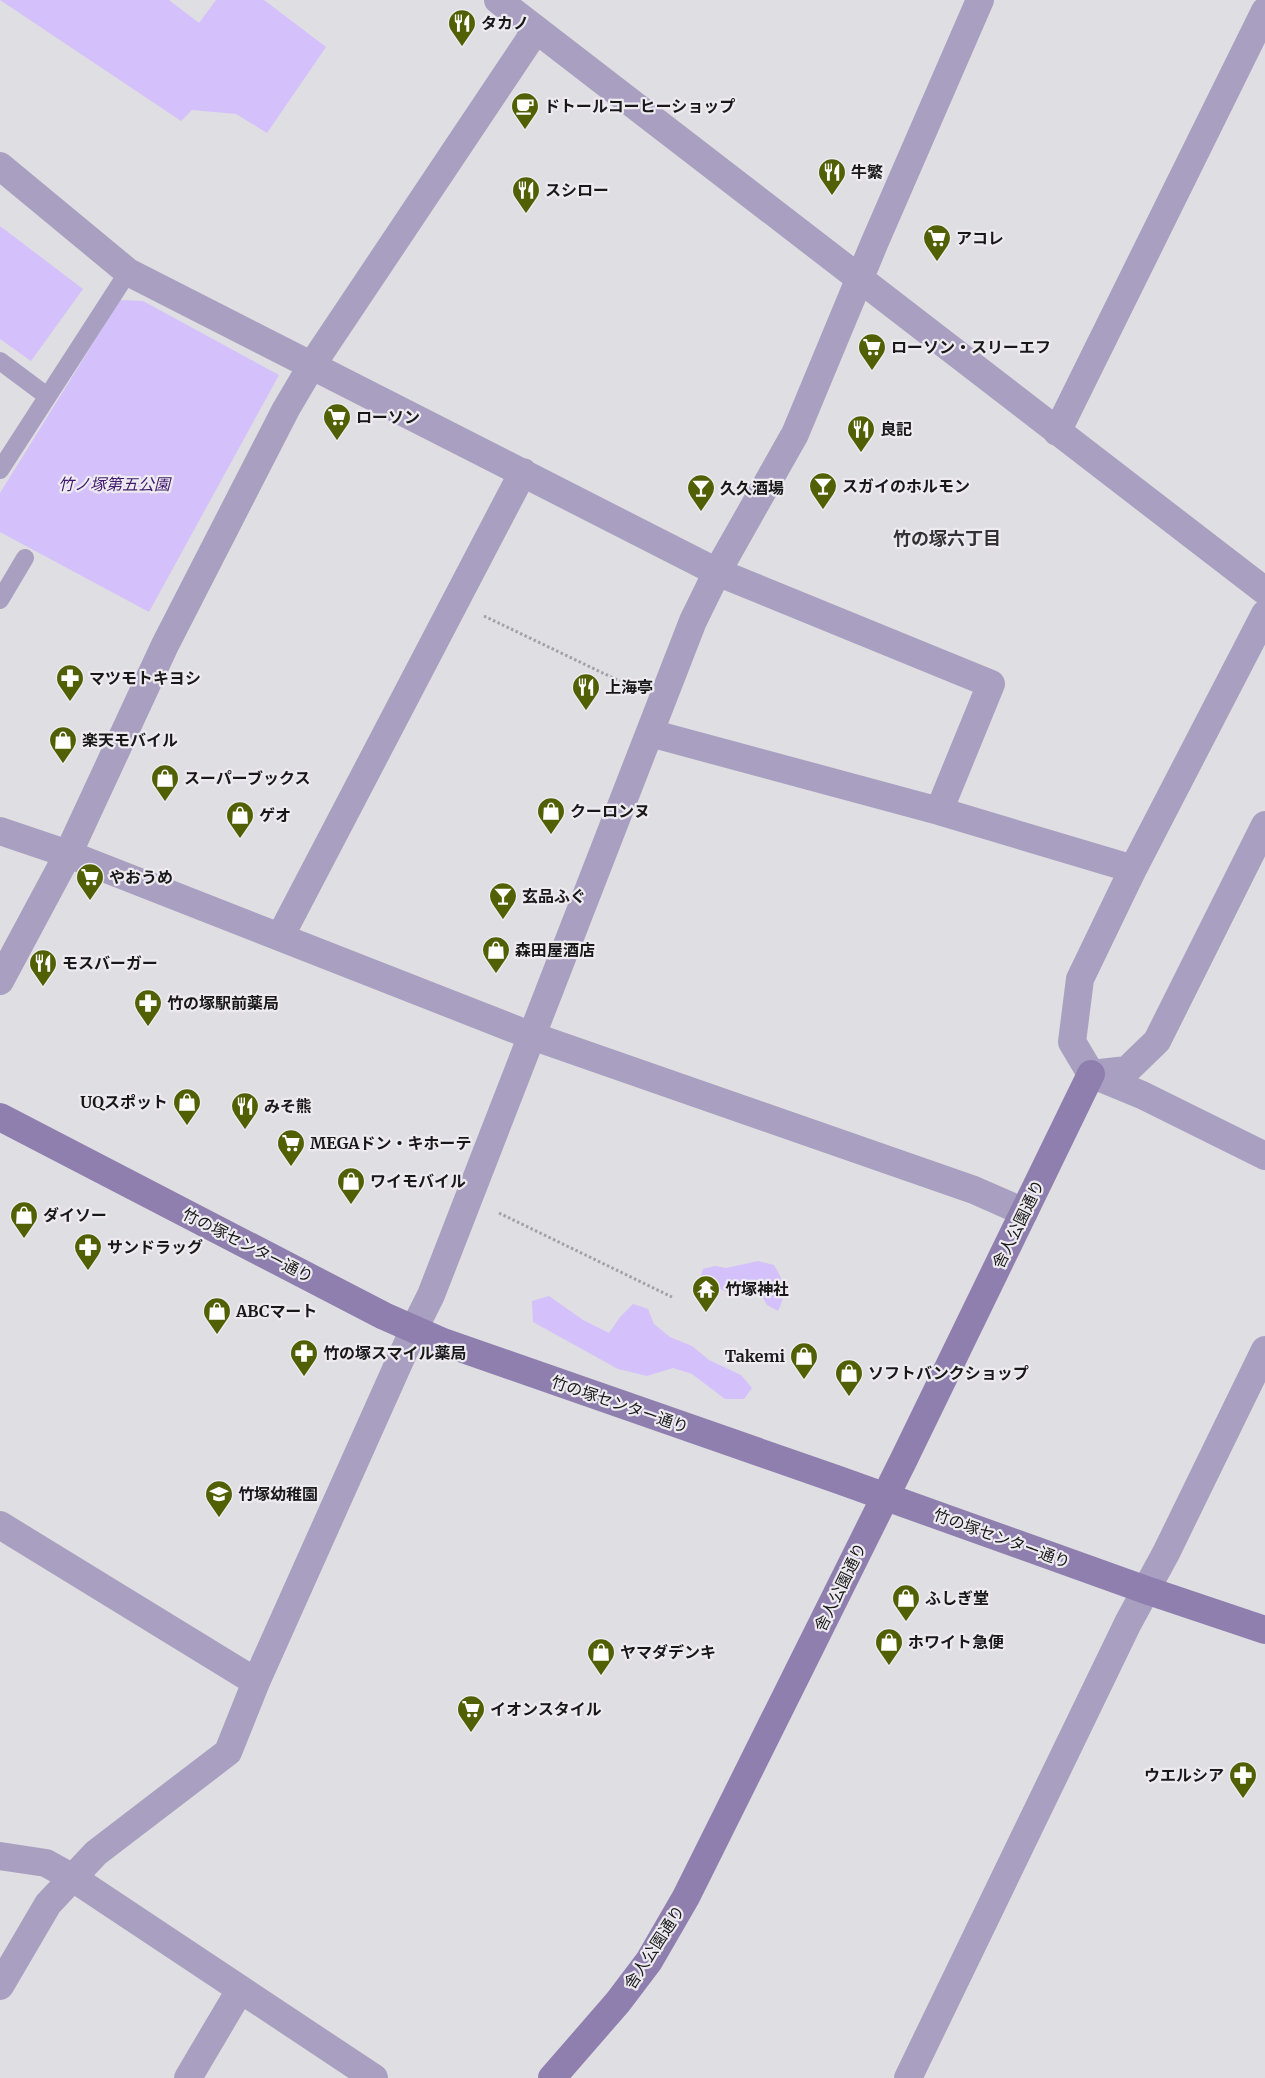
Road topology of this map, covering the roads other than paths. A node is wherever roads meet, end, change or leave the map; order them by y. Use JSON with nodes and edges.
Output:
{"nodes":[{"id":1,"x":498,"y":0,"type":"edge"},
{"id":2,"x":980,"y":0,"type":"edge"},
{"id":3,"x":1265,"y":11,"type":"edge"},
{"id":4,"x":536,"y":30,"type":"junction"},
{"id":5,"x":0,"y":166,"type":"edge"},
{"id":6,"x":128,"y":272,"type":"junction"},
{"id":7,"x":860,"y":278,"type":"junction"},
{"id":8,"x":0,"y":361,"type":"edge"},
{"id":9,"x":312,"y":365,"type":"junction"},
{"id":10,"x":47,"y":396,"type":"junction"},
{"id":11,"x":1057,"y":432,"type":"junction"},
{"id":12,"x":0,"y":470,"type":"edge"},
{"id":13,"x":523,"y":472,"type":"junction"},
{"id":14,"x":24,"y":558,"type":"dead end"},
{"id":15,"x":717,"y":572,"type":"junction"},
{"id":16,"x":1265,"y":591,"type":"edge"},
{"id":17,"x":0,"y":600,"type":"edge"},
{"id":18,"x":1265,"y":614,"type":"edge"},
{"id":19,"x":650,"y":734,"type":"junction"},
{"id":20,"x":939,"y":811,"type":"junction"},
{"id":21,"x":1265,"y":825,"type":"edge"},
{"id":22,"x":0,"y":831,"type":"edge"},
{"id":23,"x":68,"y":854,"type":"junction"},
{"id":24,"x":1133,"y":869,"type":"junction"},
{"id":25,"x":280,"y":937,"type":"junction"},
{"id":26,"x":0,"y":981,"type":"edge"},
{"id":27,"x":532,"y":1036,"type":"junction"},
{"id":28,"x":1091,"y":1074,"type":"junction"},
{"id":29,"x":0,"y":1117,"type":"edge"},
{"id":30,"x":1265,"y":1156,"type":"edge"},
{"id":31,"x":1024,"y":1212,"type":"junction"},
{"id":32,"x":414,"y":1330,"type":"junction"},
{"id":33,"x":1265,"y":1350,"type":"edge"},
{"id":34,"x":1257,"y":1386,"type":"edge"},
{"id":35,"x":884,"y":1497,"type":"junction"},
{"id":36,"x":0,"y":1525,"type":"edge"},
{"id":37,"x":1146,"y":1590,"type":"junction"},
{"id":38,"x":1265,"y":1630,"type":"edge"},
{"id":39,"x":256,"y":1682,"type":"junction"},
{"id":40,"x":0,"y":1856,"type":"edge"},
{"id":41,"x":73,"y":1878,"type":"junction"},
{"id":42,"x":0,"y":1986,"type":"edge"},
{"id":43,"x":240,"y":1990,"type":"junction"},
{"id":44,"x":188,"y":2078,"type":"edge"},
{"id":45,"x":374,"y":2078,"type":"edge"},
{"id":46,"x":552,"y":2078,"type":"edge"},
{"id":47,"x":908,"y":2078,"type":"edge"}],
"edges":[{"from":1,"to":4,"type":"street"},
{"from":2,"to":7,"type":"street"},
{"from":3,"to":11,"type":"street"},
{"from":4,"to":7,"type":"street"},
{"from":4,"to":9,"type":"street"},
{"from":5,"to":6,"type":"street"},
{"from":6,"to":9,"type":"street"},
{"from":6,"to":10,"type":"lane"},
{"from":7,"to":11,"type":"street"},
{"from":7,"to":15,"type":"street"},
{"from":8,"to":10,"type":"lane"},
{"from":9,"to":13,"type":"street"},
{"from":9,"to":23,"type":"street"},
{"from":10,"to":12,"type":"lane"},
{"from":11,"to":16,"type":"street"},
{"from":13,"to":15,"type":"street"},
{"from":13,"to":25,"type":"street"},
{"from":14,"to":17,"type":"lane"},
{"from":15,"to":19,"type":"street"},
{"from":15,"to":20,"type":"street"},
{"from":18,"to":24,"type":"street"},
{"from":19,"to":20,"type":"street"},
{"from":19,"to":27,"type":"street"},
{"from":20,"to":24,"type":"street"},
{"from":21,"to":28,"type":"street"},
{"from":22,"to":23,"type":"street"},
{"from":23,"to":25,"type":"street"},
{"from":23,"to":26,"type":"street"},
{"from":24,"to":28,"type":"street"},
{"from":25,"to":27,"type":"street"},
{"from":27,"to":31,"type":"street"},
{"from":27,"to":32,"type":"street"},
{"from":28,"to":30,"type":"street"},
{"from":28,"to":31,"type":"street","name":"舎人公園通り"},
{"from":29,"to":32,"type":"street","name":"竹の塚センター通り"},
{"from":31,"to":35,"type":"street","name":"舎人公園通り"},
{"from":32,"to":35,"type":"street","name":"竹の塚センター通り"},
{"from":32,"to":39,"type":"street"},
{"from":33,"to":34,"type":"street"},
{"from":34,"to":37,"type":"street"},
{"from":35,"to":37,"type":"street","name":"竹の塚センター通り"},
{"from":35,"to":46,"type":"street","name":"舎人公園通り"},
{"from":36,"to":39,"type":"street"},
{"from":37,"to":38,"type":"street","name":"竹の塚センター通り"},
{"from":37,"to":47,"type":"street"},
{"from":39,"to":41,"type":"street"},
{"from":40,"to":41,"type":"street"},
{"from":41,"to":42,"type":"street"},
{"from":41,"to":43,"type":"street"},
{"from":43,"to":44,"type":"street"},
{"from":43,"to":45,"type":"street"}]}
